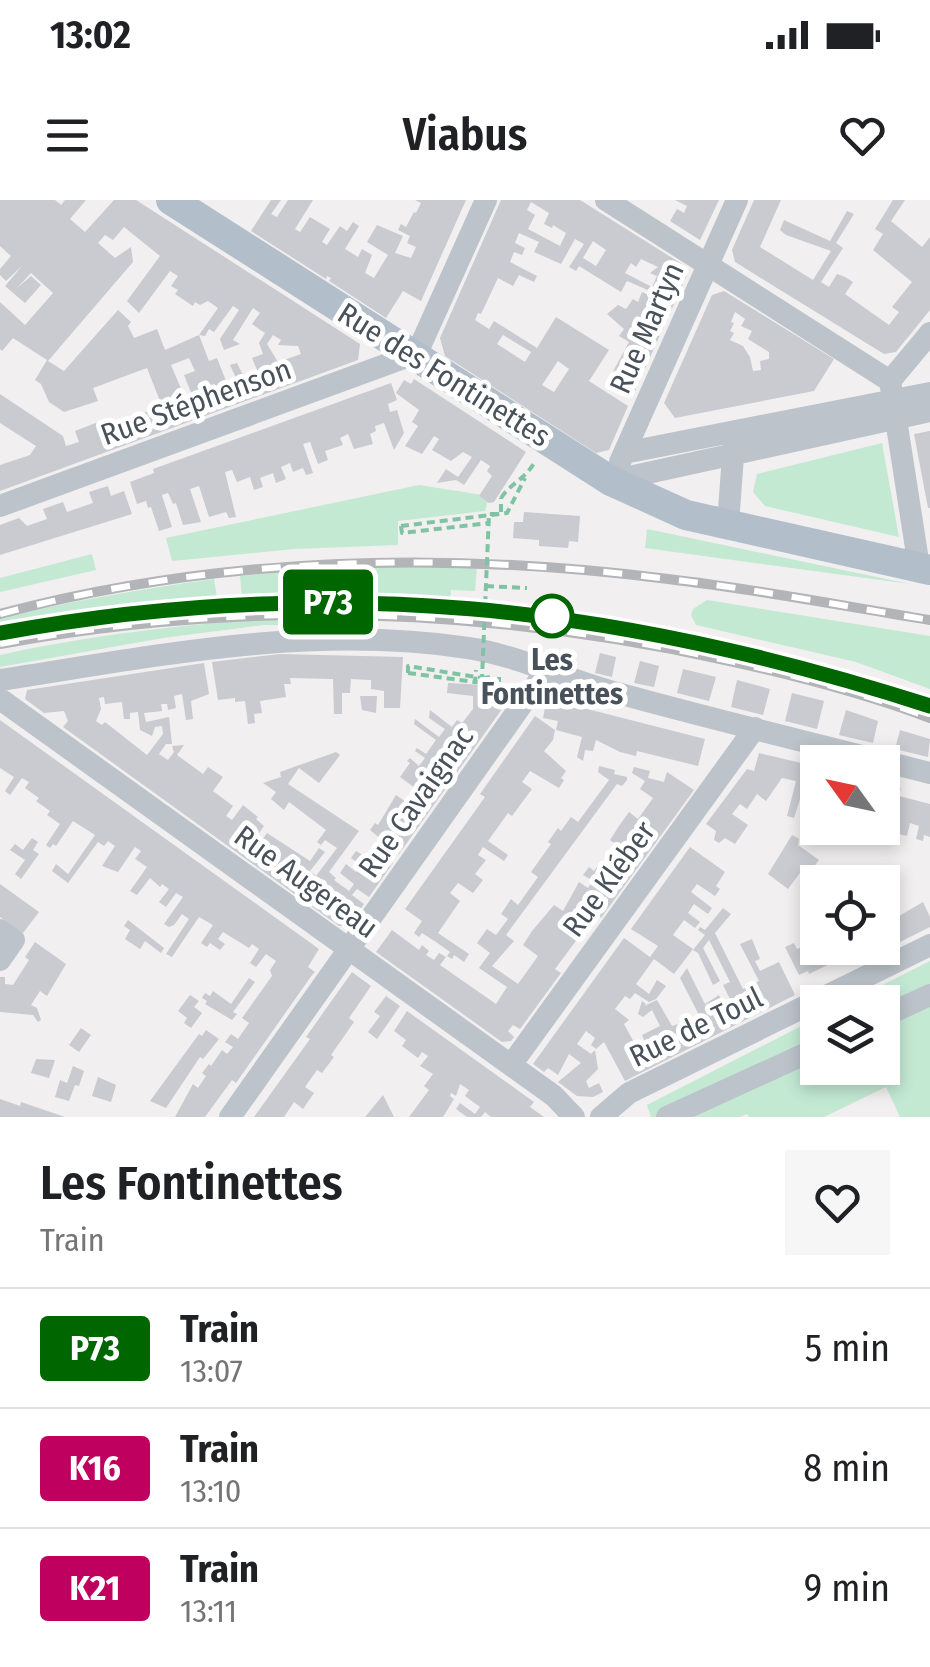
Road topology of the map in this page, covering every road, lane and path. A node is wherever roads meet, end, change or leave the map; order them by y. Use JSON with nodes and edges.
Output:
{"nodes":[{"id":1,"x":171,"y":200,"type":"edge"},
{"id":2,"x":486,"y":200,"type":"edge"},
{"id":3,"x":606,"y":200,"type":"edge"},
{"id":4,"x":737,"y":200,"type":"edge"},
{"id":5,"x":708,"y":264,"type":"junction"},
{"id":6,"x":926,"y":345,"type":"edge"},
{"id":7,"x":412,"y":355,"type":"junction"},
{"id":8,"x":930,"y":393,"type":"edge"},
{"id":9,"x":893,"y":399,"type":"junction"},
{"id":10,"x":930,"y":411,"type":"edge"},
{"id":11,"x":532,"y":431,"type":"junction"},
{"id":12,"x":734,"y":442,"type":"junction"},
{"id":13,"x":633,"y":463,"type":"junction"},
{"id":14,"x":525,"y":478,"type":"junction"},
{"id":15,"x":0,"y":506,"type":"edge"},
{"id":16,"x":489,"y":522,"type":"junction"},
{"id":17,"x":728,"y":524,"type":"junction"},
{"id":18,"x":924,"y":568,"type":"edge"},
{"id":19,"x":486,"y":586,"type":"junction"},
{"id":20,"x":527,"y":588,"type":"dead end"},
{"id":21,"x":478,"y":650,"type":"junction"},
{"id":22,"x":548,"y":669,"type":"junction"},
{"id":23,"x":482,"y":678,"type":"junction"},
{"id":24,"x":0,"y":680,"type":"edge"},
{"id":25,"x":476,"y":682,"type":"junction"},
{"id":26,"x":0,"y":700,"type":"edge"},
{"id":27,"x":756,"y":728,"type":"junction"},
{"id":28,"x":930,"y":773,"type":"edge"},
{"id":29,"x":0,"y":930,"type":"edge"},
{"id":30,"x":930,"y":944,"type":"edge"},
{"id":31,"x":348,"y":949,"type":"junction"},
{"id":32,"x":0,"y":960,"type":"edge"},
{"id":33,"x":930,"y":995,"type":"edge"},
{"id":34,"x":900,"y":1009,"type":"edge"},
{"id":35,"x":800,"y":1056,"type":"edge"},
{"id":36,"x":511,"y":1065,"type":"junction"},
{"id":37,"x":230,"y":1117,"type":"edge"},
{"id":38,"x":574,"y":1117,"type":"edge"},
{"id":39,"x":602,"y":1117,"type":"edge"},
{"id":40,"x":667,"y":1117,"type":"edge"}],
"edges":[{"from":1,"to":7,"type":"main road","name":"Rue des Fontinettes"},
{"from":2,"to":7,"type":"street"},
{"from":3,"to":5,"type":"street"},
{"from":4,"to":5,"type":"street","name":"Rue Martyn"},
{"from":5,"to":9,"type":"street"},
{"from":5,"to":13,"type":"street","name":"Rue Martyn"},
{"from":6,"to":9,"type":"street"},
{"from":7,"to":11,"type":"main road","name":"Rue des Fontinettes"},
{"from":7,"to":15,"type":"street","name":"Rue Stéphenson"},
{"from":8,"to":9,"type":"street"},
{"from":9,"to":10,"type":"street"},
{"from":9,"to":12,"type":"street"},
{"from":9,"to":18,"type":"street"},
{"from":11,"to":13,"type":"main road","name":"Rue des Fontinettes"},
{"from":11,"to":14,"type":"path"},
{"from":12,"to":13,"type":"street"},
{"from":12,"to":17,"type":"street"},
{"from":13,"to":17,"type":"main road","name":"Rue des Fontinettes"},
{"from":14,"to":16,"type":"path","bridge":true},
{"from":14,"to":16,"type":"path"},
{"from":16,"to":19,"type":"path","bridge":true},
{"from":17,"to":18,"type":"main road","name":"Rue des Fontinettes"},
{"from":19,"to":20,"type":"path","bridge":true},
{"from":19,"to":23,"type":"path","bridge":true},
{"from":21,"to":22,"type":"street"},
{"from":21,"to":24,"type":"street"},
{"from":21,"to":25,"type":"path"},
{"from":22,"to":27,"type":"street"},
{"from":22,"to":31,"type":"street","name":"Rue Cavaignac"},
{"from":23,"to":25,"type":"path"},
{"from":23,"to":25,"type":"path","bridge":true},
{"from":26,"to":31,"type":"street","name":"Rue Augereau"},
{"from":27,"to":28,"type":"street"},
{"from":27,"to":36,"type":"street","name":"Rue Kléber"},
{"from":29,"to":32,"type":"street"},
{"from":30,"to":39,"type":"street","name":"Rue de Toul"},
{"from":31,"to":36,"type":"street","name":"Rue Augereau"},
{"from":31,"to":37,"type":"street","name":"Rue Cavaignac"},
{"from":33,"to":34,"type":"street"},
{"from":35,"to":40,"type":"street"},
{"from":36,"to":38,"type":"street","name":"Rue Augereau"}]}
